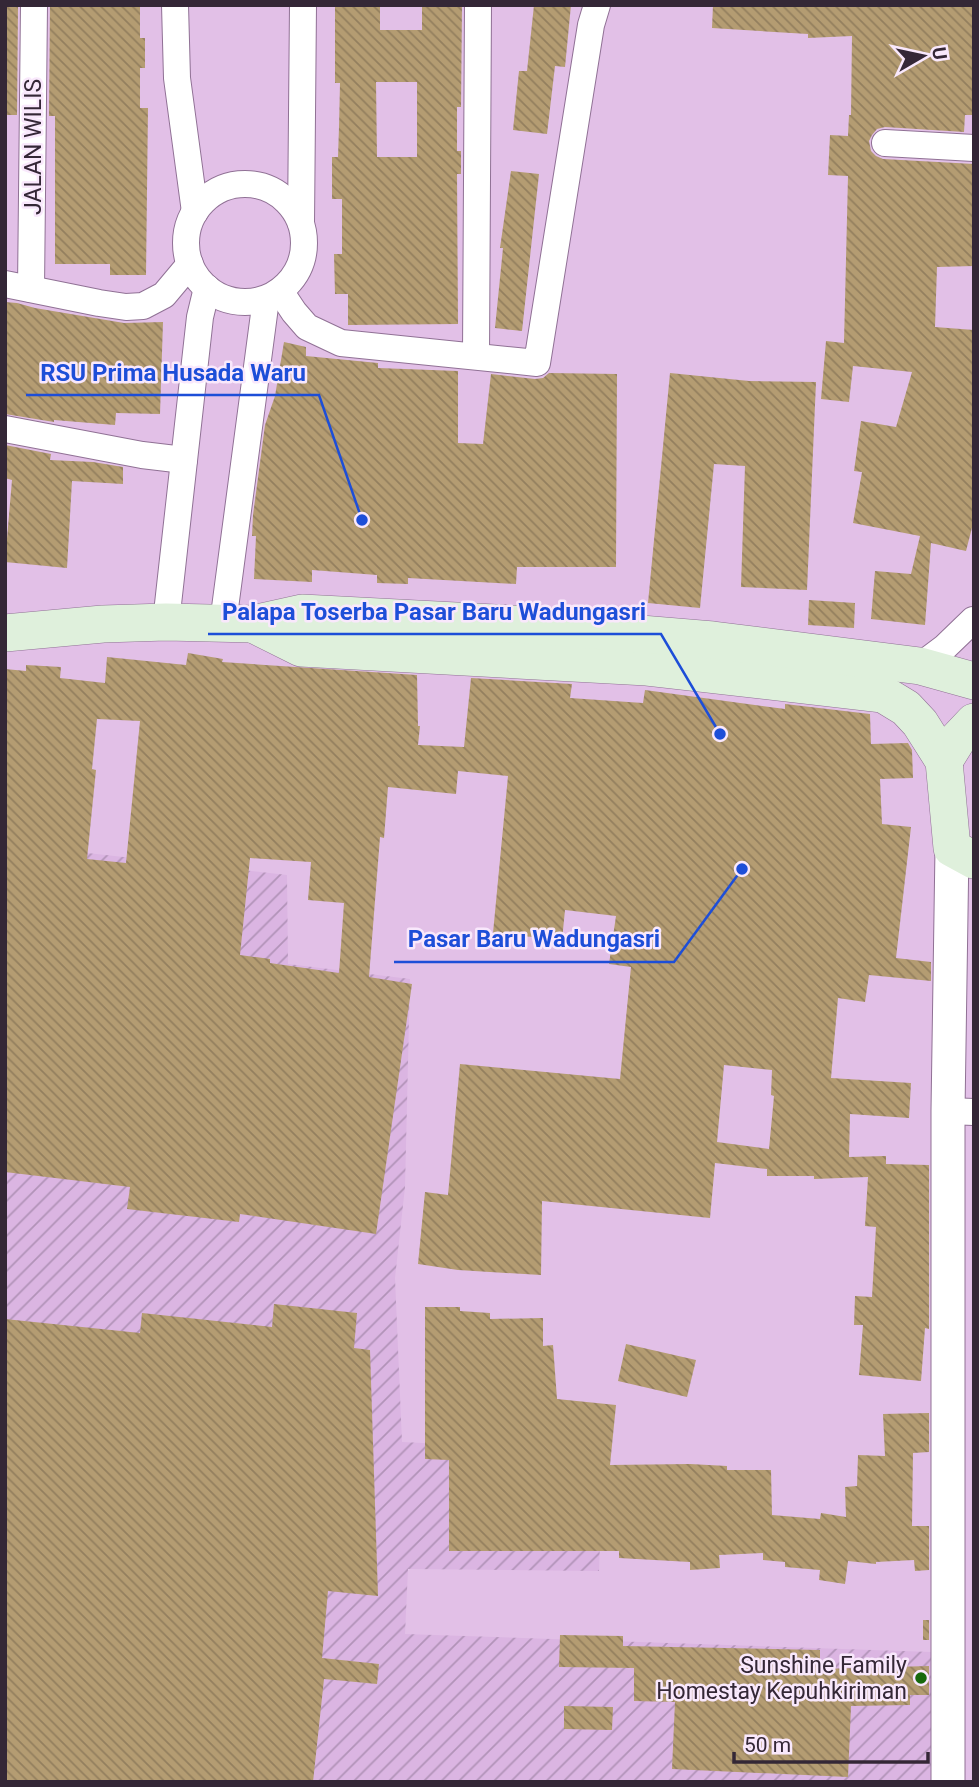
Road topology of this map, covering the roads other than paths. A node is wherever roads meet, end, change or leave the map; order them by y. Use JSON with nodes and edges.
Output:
{"nodes":[{"id":1,"x":34,"y":5,"type":"edge"},
{"id":2,"x":175,"y":5,"type":"edge"},
{"id":3,"x":303,"y":5,"type":"edge"},
{"id":4,"x":478,"y":5,"type":"edge"},
{"id":5,"x":597,"y":5,"type":"edge"},
{"id":6,"x":885,"y":143,"type":"dead end"},
{"id":7,"x":974,"y":148,"type":"edge"},
{"id":8,"x":195,"y":212,"type":"junction"},
{"id":9,"x":301,"y":223,"type":"junction"},
{"id":10,"x":190,"y":264,"type":"junction"},
{"id":11,"x":18,"y":287,"type":"edge"},
{"id":12,"x":207,"y":289,"type":"junction"},
{"id":13,"x":273,"y":295,"type":"junction"},
{"id":14,"x":476,"y":355,"type":"junction"},
{"id":15,"x":5,"y":429,"type":"edge"},
{"id":16,"x":184,"y":460,"type":"junction"},
{"id":17,"x":974,"y":619,"type":"edge"},
{"id":18,"x":166,"y":622,"type":"junction"},
{"id":19,"x":238,"y":624,"type":"junction"},
{"id":20,"x":974,"y":628,"type":"edge"},
{"id":21,"x":5,"y":633,"type":"edge"},
{"id":22,"x":920,"y":666,"type":"junction"},
{"id":23,"x":974,"y":681,"type":"edge"},
{"id":24,"x":974,"y":722,"type":"edge"},
{"id":25,"x":944,"y":761,"type":"junction"},
{"id":26,"x":963,"y":854,"type":"edge"},
{"id":27,"x":963,"y":896,"type":"edge"},
{"id":28,"x":961,"y":1111,"type":"edge"},
{"id":29,"x":948,"y":1782,"type":"edge"}],
"edges":[{"from":1,"to":11,"type":"street","name":"JALAN WILIS"},
{"from":2,"to":8,"type":"street"},
{"from":3,"to":9,"type":"street"},
{"from":4,"to":14,"type":"street"},
{"from":5,"to":14,"type":"street"},
{"from":6,"to":7,"type":"street"},
{"from":8,"to":9,"type":"street"},
{"from":8,"to":10,"type":"street"},
{"from":9,"to":13,"type":"street"},
{"from":10,"to":11,"type":"street"},
{"from":10,"to":12,"type":"street"},
{"from":12,"to":13,"type":"street"},
{"from":12,"to":16,"type":"street"},
{"from":13,"to":14,"type":"street"},
{"from":13,"to":19,"type":"street"},
{"from":15,"to":16,"type":"street"},
{"from":16,"to":18,"type":"street"},
{"from":17,"to":20,"type":"street"},
{"from":17,"to":22,"type":"street"},
{"from":18,"to":19,"type":"main road"},
{"from":18,"to":21,"type":"main road"},
{"from":19,"to":22,"type":"main road"},
{"from":19,"to":25,"type":"main road"},
{"from":22,"to":23,"type":"main road"},
{"from":24,"to":25,"type":"main road"},
{"from":25,"to":26,"type":"main road"},
{"from":26,"to":27,"type":"street"},
{"from":27,"to":28,"type":"street"},
{"from":28,"to":29,"type":"street"}]}
